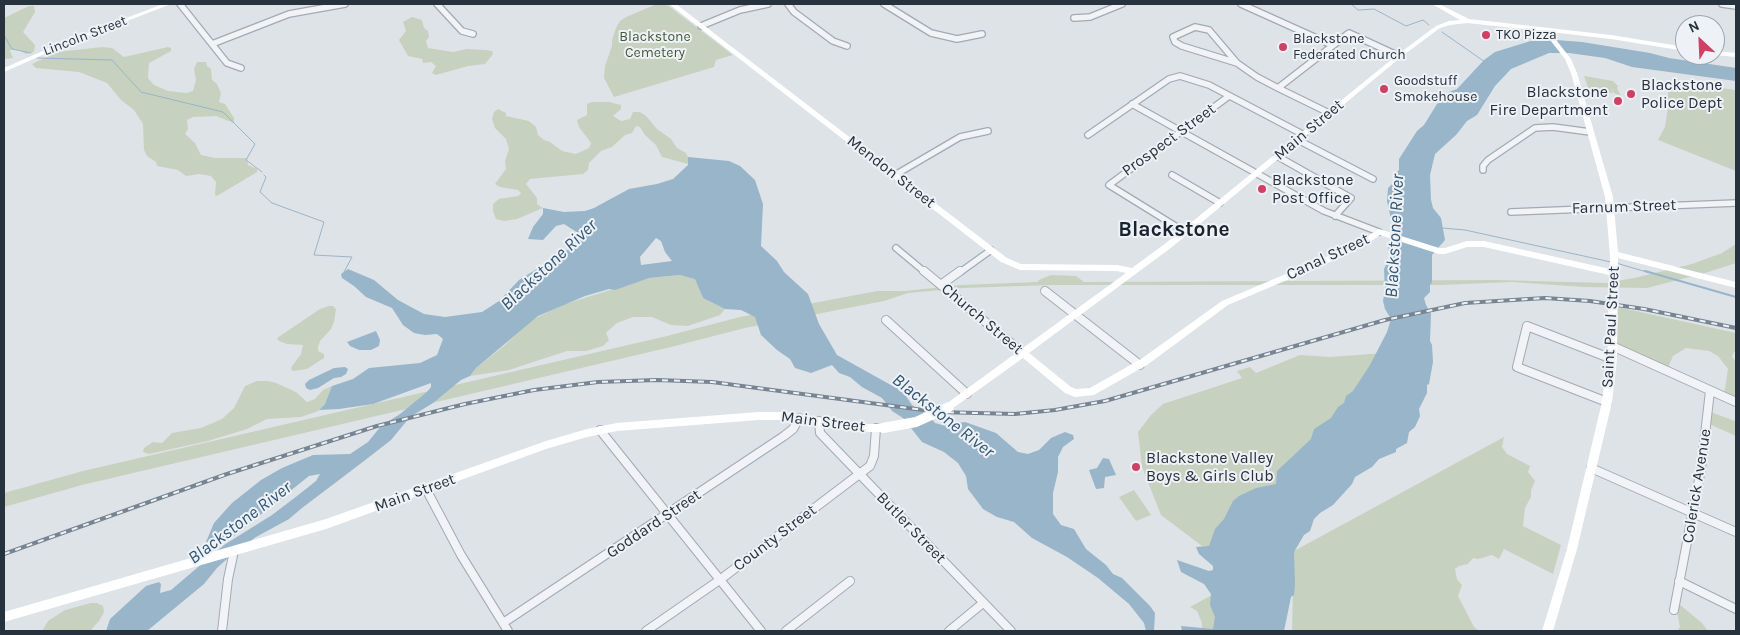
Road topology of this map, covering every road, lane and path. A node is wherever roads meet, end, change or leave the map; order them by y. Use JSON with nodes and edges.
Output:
{"nodes":[{"id":1,"x":168,"y":4,"type":"edge"},
{"id":2,"x":180,"y":4,"type":"edge"},
{"id":3,"x":346,"y":4,"type":"edge"},
{"id":4,"x":437,"y":4,"type":"edge"},
{"id":5,"x":672,"y":4,"type":"edge"},
{"id":6,"x":768,"y":4,"type":"edge"},
{"id":7,"x":788,"y":4,"type":"edge"},
{"id":8,"x":884,"y":4,"type":"edge"},
{"id":9,"x":1122,"y":4,"type":"edge"},
{"id":10,"x":1241,"y":4,"type":"edge"},
{"id":11,"x":1434,"y":4,"type":"edge"},
{"id":12,"x":1722,"y":4,"type":"edge"},
{"id":13,"x":1736,"y":6,"type":"edge"},
{"id":14,"x":1074,"y":18,"type":"dead end"},
{"id":15,"x":1467,"y":21,"type":"junction"},
{"id":16,"x":700,"y":26,"type":"junction"},
{"id":17,"x":1545,"y":30,"type":"junction"},
{"id":18,"x":473,"y":34,"type":"dead end"},
{"id":19,"x":982,"y":34,"type":"dead end"},
{"id":20,"x":212,"y":44,"type":"junction"},
{"id":21,"x":1332,"y":45,"type":"junction"},
{"id":22,"x":847,"y":46,"type":"dead end"},
{"id":23,"x":1675,"y":47,"type":"edge"},
{"id":24,"x":1399,"y":56,"type":"junction"},
{"id":25,"x":1237,"y":63,"type":"junction"},
{"id":26,"x":241,"y":68,"type":"dead end"},
{"id":27,"x":4,"y":70,"type":"edge"},
{"id":28,"x":1278,"y":88,"type":"junction"},
{"id":29,"x":1229,"y":96,"type":"junction"},
{"id":30,"x":1132,"y":104,"type":"junction"},
{"id":31,"x":1329,"y":113,"type":"junction"},
{"id":32,"x":988,"y":131,"type":"dead end"},
{"id":33,"x":1181,"y":131,"type":"junction"},
{"id":34,"x":1590,"y":132,"type":"junction"},
{"id":35,"x":1088,"y":135,"type":"dead end"},
{"id":36,"x":1301,"y":137,"type":"junction"},
{"id":37,"x":1278,"y":156,"type":"junction"},
{"id":38,"x":1483,"y":170,"type":"dead end"},
{"id":39,"x":1256,"y":174,"type":"junction"},
{"id":40,"x":894,"y":175,"type":"junction"},
{"id":41,"x":1172,"y":175,"type":"dead end"},
{"id":42,"x":1373,"y":179,"type":"dead end"},
{"id":43,"x":1220,"y":203,"type":"junction"},
{"id":44,"x":1736,"y":203,"type":"edge"},
{"id":45,"x":1610,"y":208,"type":"junction"},
{"id":46,"x":1511,"y":212,"type":"dead end"},
{"id":47,"x":1335,"y":216,"type":"junction"},
{"id":48,"x":1185,"y":232,"type":"junction"},
{"id":49,"x":1383,"y":233,"type":"junction"},
{"id":50,"x":896,"y":248,"type":"dead end"},
{"id":51,"x":991,"y":250,"type":"junction"},
{"id":52,"x":1439,"y":251,"type":"joint"},
{"id":53,"x":1614,"y":254,"type":"junction"},
{"id":54,"x":1134,"y":270,"type":"junction"},
{"id":55,"x":1613,"y":273,"type":"junction"},
{"id":56,"x":942,"y":284,"type":"junction"},
{"id":57,"x":1736,"y":286,"type":"edge"},
{"id":58,"x":1045,"y":290,"type":"dead end"},
{"id":59,"x":1075,"y":314,"type":"junction"},
{"id":60,"x":886,"y":320,"type":"dead end"},
{"id":61,"x":1612,"y":346,"type":"junction"},
{"id":62,"x":1022,"y":353,"type":"junction"},
{"id":63,"x":1612,"y":359,"type":"junction"},
{"id":64,"x":1140,"y":365,"type":"junction"},
{"id":65,"x":1068,"y":390,"type":"joint"},
{"id":66,"x":1710,"y":391,"type":"junction"},
{"id":67,"x":968,"y":394,"type":"junction"},
{"id":68,"x":1607,"y":402,"type":"junction"},
{"id":69,"x":1736,"y":402,"type":"edge"},
{"id":70,"x":799,"y":418,"type":"junction"},
{"id":71,"x":819,"y":422,"type":"junction"},
{"id":72,"x":880,"y":428,"type":"junction"},
{"id":73,"x":600,"y":430,"type":"junction"},
{"id":74,"x":1591,"y":468,"type":"junction"},
{"id":75,"x":860,"y":474,"type":"junction"},
{"id":76,"x":426,"y":489,"type":"junction"},
{"id":77,"x":1692,"y":512,"type":"junction"},
{"id":78,"x":668,"y":514,"type":"junction"},
{"id":79,"x":1736,"y":532,"type":"edge"},
{"id":80,"x":234,"y":554,"type":"junction"},
{"id":81,"x":195,"y":562,"type":"joint"},
{"id":82,"x":721,"y":579,"type":"junction"},
{"id":83,"x":850,"y":581,"type":"dead end"},
{"id":84,"x":1679,"y":582,"type":"junction"},
{"id":85,"x":983,"y":603,"type":"junction"},
{"id":86,"x":1736,"y":609,"type":"edge"},
{"id":87,"x":1674,"y":610,"type":"dead end"},
{"id":88,"x":4,"y":617,"type":"edge"},
{"id":89,"x":506,"y":627,"type":"edge"},
{"id":90,"x":222,"y":631,"type":"edge"},
{"id":91,"x":646,"y":631,"type":"edge"},
{"id":92,"x":761,"y":631,"type":"edge"},
{"id":93,"x":786,"y":631,"type":"edge"},
{"id":94,"x":949,"y":631,"type":"edge"},
{"id":95,"x":1011,"y":631,"type":"edge"},
{"id":96,"x":1547,"y":631,"type":"edge"}],
"edges":[{"from":1,"to":27,"type":"main road","name":"Lincoln Street"},
{"from":2,"to":20,"type":"street"},
{"from":3,"to":20,"type":"street"},
{"from":4,"to":18,"type":"street"},
{"from":5,"to":16,"type":"main road","name":"Mendon Street"},
{"from":6,"to":16,"type":"street"},
{"from":7,"to":22,"type":"street"},
{"from":8,"to":19,"type":"street"},
{"from":9,"to":14,"type":"street"},
{"from":10,"to":21,"type":"street"},
{"from":11,"to":15,"type":"main road"},
{"from":12,"to":13,"type":"street"},
{"from":15,"to":17,"type":"main road","name":"Main Street"},
{"from":15,"to":24,"type":"main road","name":"Main Street"},
{"from":16,"to":40,"type":"main road","name":"Mendon Street"},
{"from":17,"to":23,"type":"main road","name":"Main Street"},
{"from":17,"to":34,"type":"main road","name":"Saint Paul Street"},
{"from":20,"to":26,"type":"street"},
{"from":21,"to":24,"type":"street"},
{"from":21,"to":28,"type":"street"},
{"from":24,"to":31,"type":"main road","name":"Main Street"},
{"from":25,"to":25,"type":"street"},
{"from":25,"to":28,"type":"street"},
{"from":28,"to":31,"type":"street"},
{"from":29,"to":30,"type":"street"},
{"from":29,"to":33,"type":"street","name":"Prospect Street"},
{"from":29,"to":36,"type":"street"},
{"from":30,"to":33,"type":"street"},
{"from":30,"to":35,"type":"street"},
{"from":31,"to":36,"type":"main road","name":"Main Street"},
{"from":32,"to":40,"type":"street"},
{"from":33,"to":39,"type":"street"},
{"from":33,"to":48,"type":"street","name":"Prospect Street"},
{"from":34,"to":38,"type":"street"},
{"from":34,"to":45,"type":"main road","name":"Saint Paul Street"},
{"from":36,"to":37,"type":"main road","name":"Main Street"},
{"from":36,"to":42,"type":"street"},
{"from":37,"to":39,"type":"main road","name":"Main Street"},
{"from":37,"to":47,"type":"street"},
{"from":39,"to":43,"type":"main road","name":"Main Street"},
{"from":39,"to":47,"type":"street"},
{"from":40,"to":51,"type":"main road","name":"Mendon Street"},
{"from":41,"to":43,"type":"street"},
{"from":43,"to":48,"type":"main road","name":"Main Street"},
{"from":44,"to":45,"type":"street","name":"Farnum Street"},
{"from":45,"to":46,"type":"street","name":"Farnum Street"},
{"from":45,"to":53,"type":"main road","name":"Saint Paul Street"},
{"from":47,"to":49,"type":"street"},
{"from":48,"to":54,"type":"main road","name":"Main Street"},
{"from":49,"to":52,"type":"main road","name":"Canal Street"},
{"from":49,"to":64,"type":"main road","name":"Canal Street"},
{"from":50,"to":56,"type":"street","name":"Church Street"},
{"from":51,"to":54,"type":"main road","name":"Mendon Street"},
{"from":51,"to":56,"type":"street"},
{"from":52,"to":55,"type":"main road","name":"Canal Street"},
{"from":53,"to":55,"type":"main road","name":"Saint Paul Street"},
{"from":53,"to":57,"type":"main road"},
{"from":54,"to":59,"type":"main road","name":"Main Street"},
{"from":55,"to":61,"type":"main road","name":"Saint Paul Street"},
{"from":56,"to":62,"type":"street","name":"Church Street"},
{"from":58,"to":59,"type":"street"},
{"from":59,"to":62,"type":"main road","name":"Main Street"},
{"from":59,"to":64,"type":"street"},
{"from":60,"to":67,"type":"street"},
{"from":61,"to":63,"type":"main road","name":"Saint Paul Street"},
{"from":61,"to":66,"type":"street"},
{"from":62,"to":65,"type":"main road","name":"Church Street"},
{"from":62,"to":67,"type":"main road","name":"Main Street"},
{"from":63,"to":68,"type":"main road","name":"Saint Paul Street"},
{"from":63,"to":68,"type":"street"},
{"from":64,"to":65,"type":"main road","name":"Canal Street"},
{"from":66,"to":69,"type":"street"},
{"from":66,"to":77,"type":"street","name":"Colerick Avenue"},
{"from":67,"to":72,"type":"main road","name":"Main Street","bridge":true},
{"from":68,"to":74,"type":"main road","name":"Saint Paul Street"},
{"from":70,"to":71,"type":"main road","name":"Main Street"},
{"from":70,"to":73,"type":"main road","name":"Main Street"},
{"from":70,"to":78,"type":"street","name":"Goddard Street"},
{"from":71,"to":72,"type":"main road","name":"Main Street"},
{"from":71,"to":75,"type":"street","name":"Butler Street"},
{"from":72,"to":75,"type":"street","name":"County Street"},
{"from":73,"to":76,"type":"main road","name":"Main Street"},
{"from":73,"to":78,"type":"street"},
{"from":74,"to":77,"type":"street"},
{"from":74,"to":96,"type":"main road","name":"Saint Paul Street"},
{"from":75,"to":82,"type":"street","name":"County Street"},
{"from":75,"to":85,"type":"street","name":"Butler Street"},
{"from":76,"to":80,"type":"main road","name":"Main Street"},
{"from":76,"to":89,"type":"street"},
{"from":77,"to":79,"type":"street"},
{"from":77,"to":84,"type":"street","name":"Colerick Avenue"},
{"from":78,"to":82,"type":"street"},
{"from":78,"to":89,"type":"street","name":"Goddard Street"},
{"from":80,"to":81,"type":"main road","name":"Main Street"},
{"from":80,"to":90,"type":"street"},
{"from":81,"to":88,"type":"main road","name":"Main Street"},
{"from":82,"to":91,"type":"street","name":"County Street"},
{"from":82,"to":92,"type":"street"},
{"from":83,"to":93,"type":"street"},
{"from":84,"to":86,"type":"street"},
{"from":84,"to":87,"type":"street","name":"Colerick Avenue"},
{"from":85,"to":94,"type":"street"},
{"from":85,"to":95,"type":"street","name":"Butler Street"}]}
